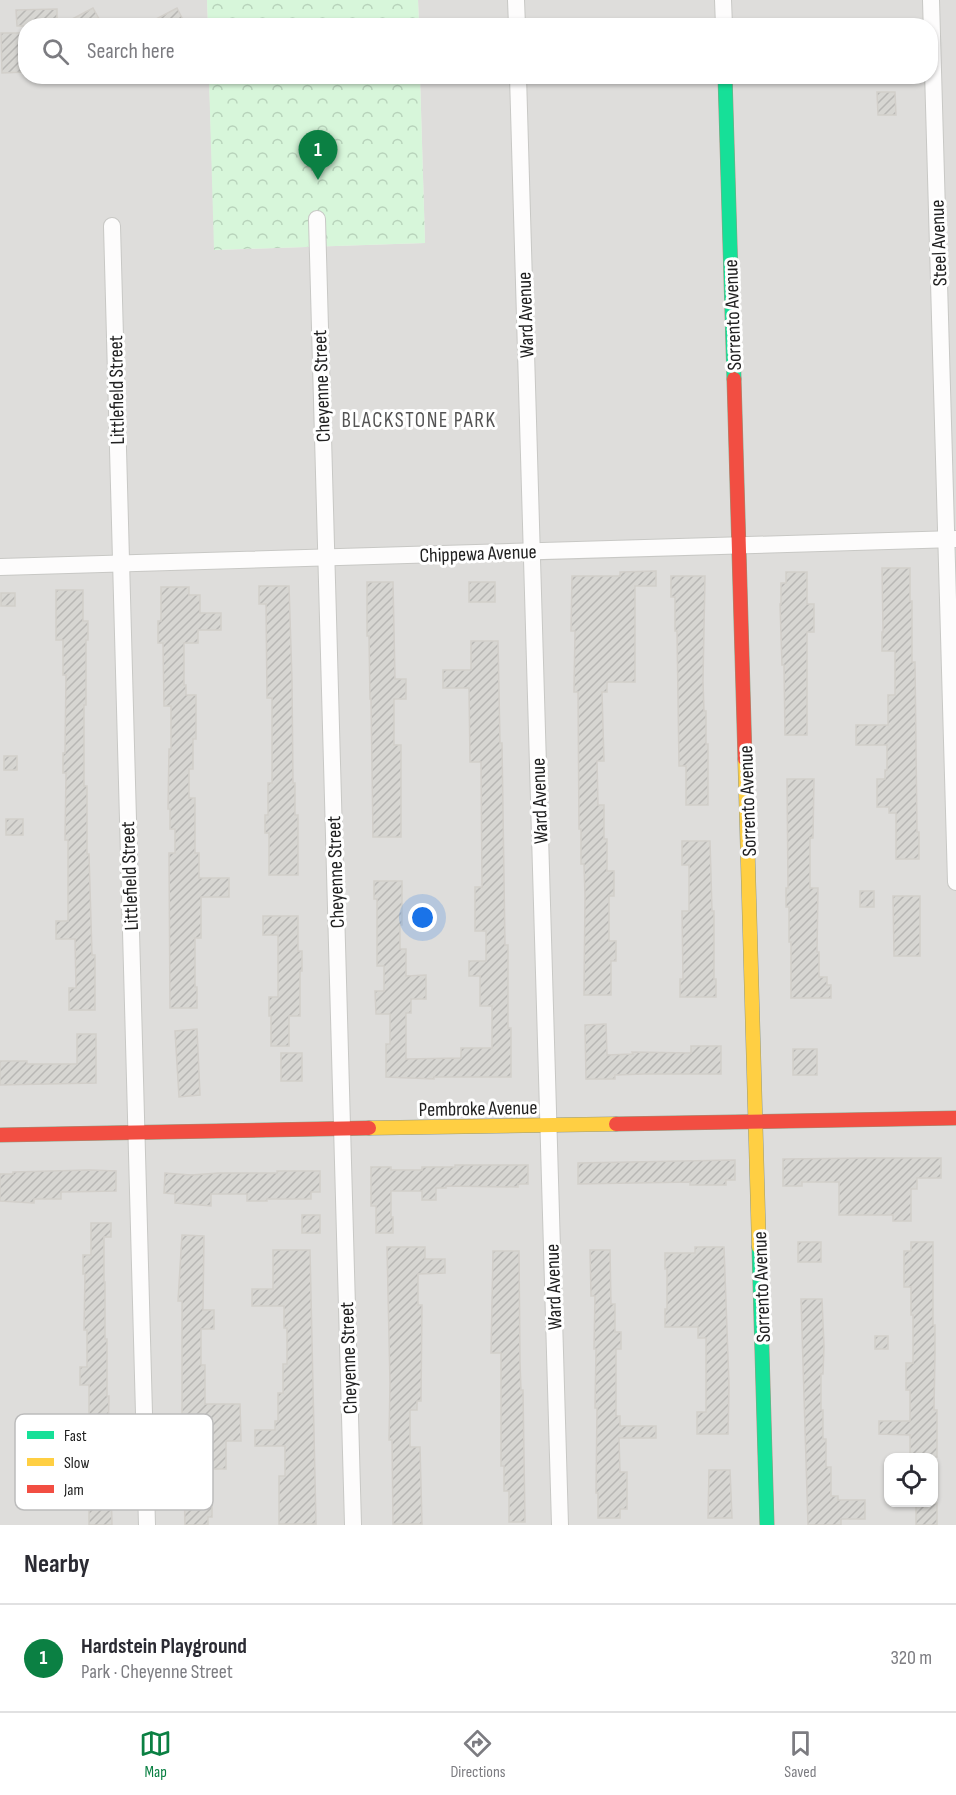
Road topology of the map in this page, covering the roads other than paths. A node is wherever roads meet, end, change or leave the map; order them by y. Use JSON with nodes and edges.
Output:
{"nodes":[{"id":1,"x":516,"y":0,"type":"edge"},
{"id":2,"x":723,"y":0,"type":"edge"},
{"id":3,"x":931,"y":0,"type":"edge"},
{"id":4,"x":517,"y":18,"type":"edge"},
{"id":5,"x":724,"y":18,"type":"edge"},
{"id":6,"x":932,"y":18,"type":"edge"},
{"id":7,"x":518,"y":84,"type":"edge"},
{"id":8,"x":725,"y":84,"type":"edge"},
{"id":9,"x":934,"y":84,"type":"edge"},
{"id":10,"x":316,"y":219,"type":"dead end"},
{"id":11,"x":112,"y":226,"type":"dead end"},
{"id":12,"x":951,"y":539,"type":"edge"},
{"id":13,"x":739,"y":545,"type":"junction"},
{"id":14,"x":532,"y":551,"type":"junction"},
{"id":15,"x":326,"y":557,"type":"junction"},
{"id":16,"x":120,"y":563,"type":"junction"},
{"id":17,"x":0,"y":567,"type":"edge"},
{"id":18,"x":956,"y":882,"type":"edge"},
{"id":19,"x":956,"y":1118,"type":"edge"},
{"id":20,"x":756,"y":1122,"type":"junction"},
{"id":21,"x":549,"y":1126,"type":"junction"},
{"id":22,"x":342,"y":1129,"type":"junction"},
{"id":23,"x":136,"y":1133,"type":"junction"},
{"id":24,"x":0,"y":1135,"type":"edge"},
{"id":25,"x":144,"y":1414,"type":"edge"},
{"id":26,"x":147,"y":1510,"type":"edge"},
{"id":27,"x":147,"y":1525,"type":"edge"},
{"id":28,"x":353,"y":1525,"type":"edge"},
{"id":29,"x":560,"y":1525,"type":"edge"},
{"id":30,"x":767,"y":1525,"type":"edge"}],
"edges":[{"from":1,"to":4,"type":"street"},
{"from":2,"to":5,"type":"street"},
{"from":3,"to":6,"type":"street","name":"Steel Avenue"},
{"from":7,"to":14,"type":"street","name":"Ward Avenue"},
{"from":8,"to":13,"type":"street","name":"Sorrento Avenue"},
{"from":9,"to":12,"type":"street","name":"Steel Avenue"},
{"from":10,"to":15,"type":"street","name":"Cheyenne Street"},
{"from":11,"to":16,"type":"street","name":"Littlefield Street"},
{"from":12,"to":13,"type":"street","name":"Chippewa Avenue"},
{"from":12,"to":18,"type":"street","name":"Steel Avenue"},
{"from":13,"to":14,"type":"street","name":"Chippewa Avenue"},
{"from":13,"to":20,"type":"street","name":"Sorrento Avenue"},
{"from":14,"to":15,"type":"street","name":"Chippewa Avenue"},
{"from":14,"to":21,"type":"street","name":"Ward Avenue"},
{"from":15,"to":16,"type":"street","name":"Chippewa Avenue"},
{"from":15,"to":22,"type":"street","name":"Cheyenne Street"},
{"from":16,"to":17,"type":"street","name":"Chippewa Avenue"},
{"from":16,"to":23,"type":"street","name":"Littlefield Street"},
{"from":19,"to":20,"type":"street","name":"Pembroke Avenue"},
{"from":20,"to":21,"type":"street","name":"Pembroke Avenue"},
{"from":20,"to":30,"type":"street","name":"Sorrento Avenue"},
{"from":21,"to":22,"type":"street","name":"Pembroke Avenue"},
{"from":21,"to":29,"type":"street","name":"Ward Avenue"},
{"from":22,"to":23,"type":"street","name":"Pembroke Avenue"},
{"from":22,"to":28,"type":"street","name":"Cheyenne Street"},
{"from":23,"to":24,"type":"street","name":"Pembroke Avenue"},
{"from":23,"to":25,"type":"street","name":"Littlefield Street"},
{"from":26,"to":27,"type":"street","name":"Littlefield Street"}]}
